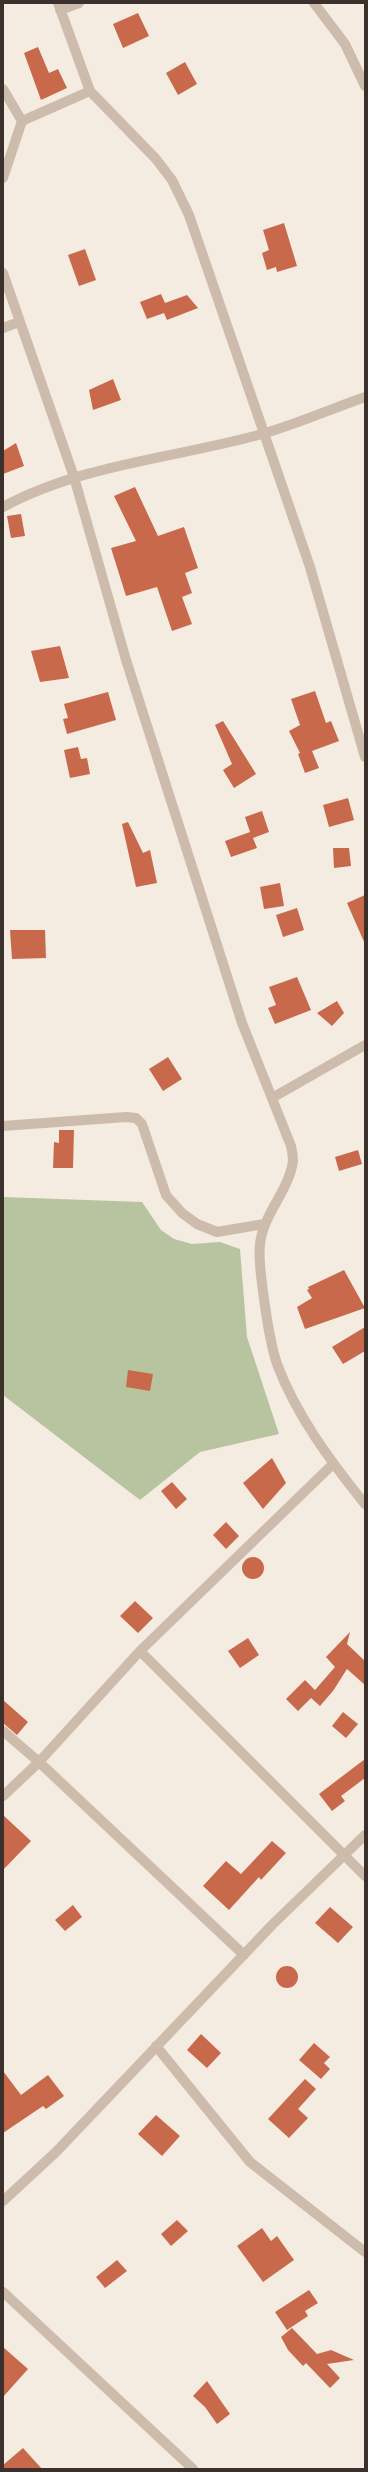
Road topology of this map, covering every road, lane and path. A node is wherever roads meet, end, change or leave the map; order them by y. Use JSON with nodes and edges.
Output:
{"nodes":[{"id":1,"x":79,"y":3,"type":"edge"},
{"id":2,"x":314,"y":3,"type":"edge"},
{"id":3,"x":59,"y":7,"type":"edge"},
{"id":4,"x":365,"y":86,"type":"edge"},
{"id":5,"x":3,"y":89,"type":"edge"},
{"id":6,"x":90,"y":91,"type":"junction"},
{"id":7,"x":22,"y":121,"type":"junction"},
{"id":8,"x":3,"y":178,"type":"edge"},
{"id":9,"x":3,"y":273,"type":"edge"},
{"id":10,"x":19,"y":322,"type":"junction"},
{"id":11,"x":3,"y":328,"type":"edge"},
{"id":12,"x":365,"y":397,"type":"edge"},
{"id":13,"x":262,"y":434,"type":"junction"},
{"id":14,"x":74,"y":477,"type":"junction"},
{"id":15,"x":3,"y":507,"type":"edge"},
{"id":16,"x":365,"y":757,"type":"edge"},
{"id":17,"x":365,"y":1045,"type":"edge"},
{"id":18,"x":272,"y":1098,"type":"junction"},
{"id":19,"x":3,"y":1126,"type":"edge"},
{"id":20,"x":264,"y":1224,"type":"junction"},
{"id":21,"x":333,"y":1464,"type":"junction"},
{"id":22,"x":365,"y":1504,"type":"edge"},
{"id":23,"x":140,"y":1651,"type":"junction"},
{"id":24,"x":3,"y":1731,"type":"edge"},
{"id":25,"x":39,"y":1762,"type":"junction"},
{"id":26,"x":3,"y":1796,"type":"edge"},
{"id":27,"x":365,"y":1835,"type":"edge"},
{"id":28,"x":343,"y":1856,"type":"junction"},
{"id":29,"x":365,"y":1876,"type":"edge"},
{"id":30,"x":244,"y":1954,"type":"junction"},
{"id":31,"x":156,"y":2046,"type":"junction"},
{"id":32,"x":3,"y":2201,"type":"edge"},
{"id":33,"x":365,"y":2252,"type":"edge"},
{"id":34,"x":3,"y":2292,"type":"edge"},
{"id":35,"x":193,"y":2469,"type":"edge"}],
"edges":[{"from":1,"to":3,"type":"street"},
{"from":2,"to":4,"type":"street"},
{"from":3,"to":6,"type":"street"},
{"from":5,"to":7,"type":"street"},
{"from":6,"to":7,"type":"street"},
{"from":6,"to":13,"type":"street"},
{"from":7,"to":8,"type":"street"},
{"from":9,"to":10,"type":"street"},
{"from":10,"to":11,"type":"street"},
{"from":10,"to":14,"type":"street"},
{"from":12,"to":13,"type":"street"},
{"from":13,"to":14,"type":"street"},
{"from":13,"to":16,"type":"street"},
{"from":14,"to":15,"type":"street"},
{"from":14,"to":18,"type":"street"},
{"from":17,"to":18,"type":"street"},
{"from":18,"to":20,"type":"street"},
{"from":19,"to":20,"type":"street"},
{"from":20,"to":21,"type":"street"},
{"from":21,"to":22,"type":"street"},
{"from":21,"to":23,"type":"street"},
{"from":23,"to":25,"type":"street"},
{"from":23,"to":28,"type":"street"},
{"from":24,"to":25,"type":"street"},
{"from":25,"to":26,"type":"street"},
{"from":25,"to":30,"type":"street"},
{"from":27,"to":28,"type":"street"},
{"from":28,"to":29,"type":"street"},
{"from":28,"to":30,"type":"street"},
{"from":30,"to":31,"type":"street"},
{"from":31,"to":32,"type":"street"},
{"from":31,"to":33,"type":"street"},
{"from":34,"to":35,"type":"street"}]}
